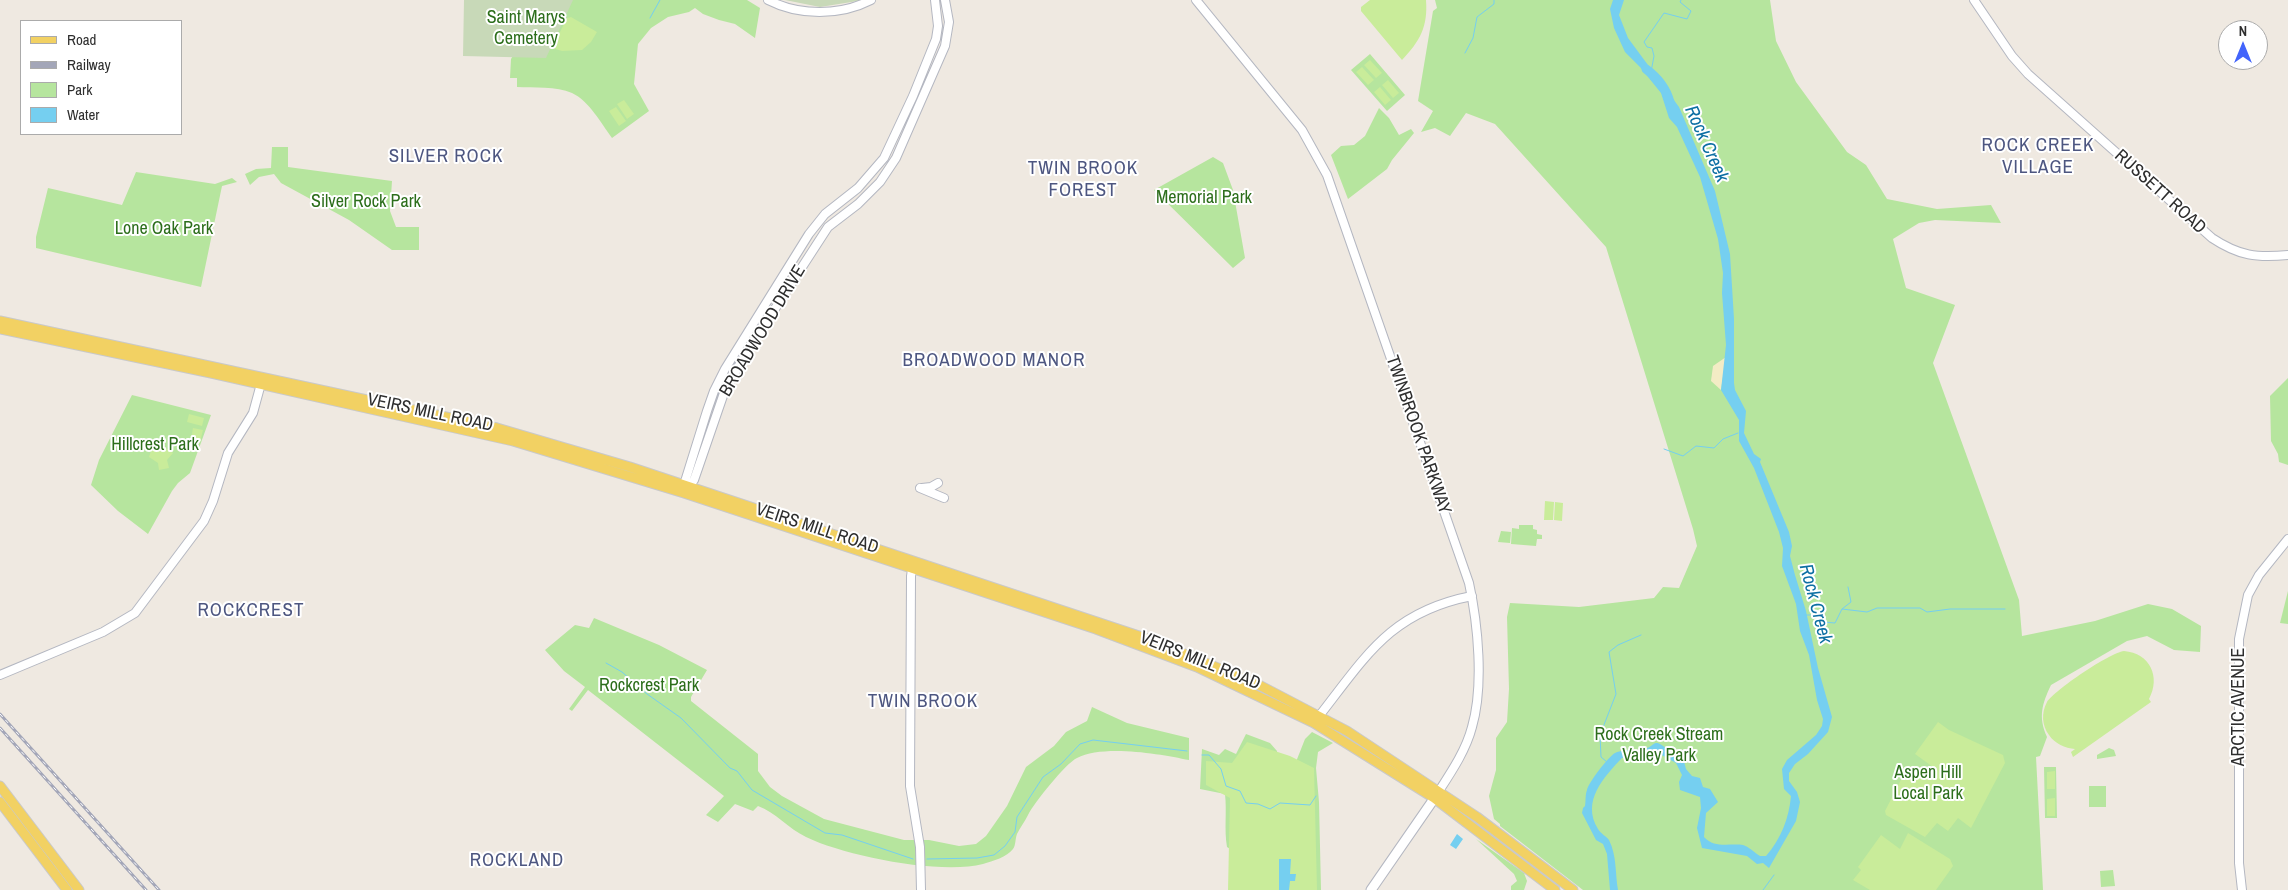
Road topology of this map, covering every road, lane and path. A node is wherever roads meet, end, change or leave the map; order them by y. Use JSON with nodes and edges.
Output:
{"nodes":[{"id":1,"x":768,"y":0,"type":"edge"},
{"id":2,"x":870,"y":0,"type":"edge"},
{"id":3,"x":935,"y":0,"type":"edge"},
{"id":4,"x":945,"y":0,"type":"edge"},
{"id":5,"x":1196,"y":0,"type":"edge"},
{"id":6,"x":1974,"y":0,"type":"edge"},
{"id":7,"x":2288,"y":255,"type":"edge"},
{"id":8,"x":0,"y":321,"type":"edge"},
{"id":9,"x":0,"y":329,"type":"edge"},
{"id":10,"x":262,"y":381,"type":"junction"},
{"id":11,"x":938,"y":483,"type":"dead end"},
{"id":12,"x":686,"y":488,"type":"junction"},
{"id":13,"x":944,"y":498,"type":"dead end"},
{"id":14,"x":2288,"y":539,"type":"edge"},
{"id":15,"x":912,"y":565,"type":"junction"},
{"id":16,"x":1472,"y":596,"type":"junction"},
{"id":17,"x":0,"y":675,"type":"edge"},
{"id":18,"x":1317,"y":719,"type":"junction"},
{"id":19,"x":0,"y":786,"type":"edge"},
{"id":20,"x":1437,"y":795,"type":"junction"},
{"id":21,"x":0,"y":802,"type":"edge"},
{"id":22,"x":67,"y":890,"type":"edge"},
{"id":23,"x":79,"y":890,"type":"edge"},
{"id":24,"x":921,"y":890,"type":"edge"},
{"id":25,"x":1371,"y":890,"type":"edge"},
{"id":26,"x":1555,"y":890,"type":"edge"},
{"id":27,"x":1573,"y":890,"type":"edge"},
{"id":28,"x":2242,"y":890,"type":"edge"}],
"edges":[{"from":1,"to":2,"type":"street"},
{"from":3,"to":12,"type":"street","name":"BROADWOOD DRIVE"},
{"from":4,"to":12,"type":"street","name":"BROADWOOD DRIVE"},
{"from":5,"to":16,"type":"street","name":"TWINBROOK PARKWAY"},
{"from":6,"to":7,"type":"street","name":"RUSSETT ROAD"},
{"from":8,"to":10,"type":"main road","name":"VEIRS MILL ROAD"},
{"from":9,"to":10,"type":"main road","name":"VEIRS MILL ROAD"},
{"from":10,"to":12,"type":"main road","name":"VEIRS MILL ROAD"},
{"from":10,"to":17,"type":"street"},
{"from":11,"to":13,"type":"street"},
{"from":12,"to":15,"type":"main road","name":"VEIRS MILL ROAD"},
{"from":14,"to":28,"type":"street","name":"ARCTIC AVENUE"},
{"from":15,"to":18,"type":"main road","name":"VEIRS MILL ROAD"},
{"from":15,"to":24,"type":"street"},
{"from":16,"to":18,"type":"street"},
{"from":16,"to":20,"type":"street","name":"TWINBROOK PARKWAY"},
{"from":18,"to":20,"type":"main road","name":"VEIRS MILL ROAD"},
{"from":19,"to":23,"type":"main road"},
{"from":20,"to":25,"type":"main road","name":"TWINBROOK PARKWAY"},
{"from":20,"to":26,"type":"main road","name":"VEIRS MILL ROAD"},
{"from":20,"to":27,"type":"main road","name":"VEIRS MILL ROAD"},
{"from":21,"to":22,"type":"main road"}]}
